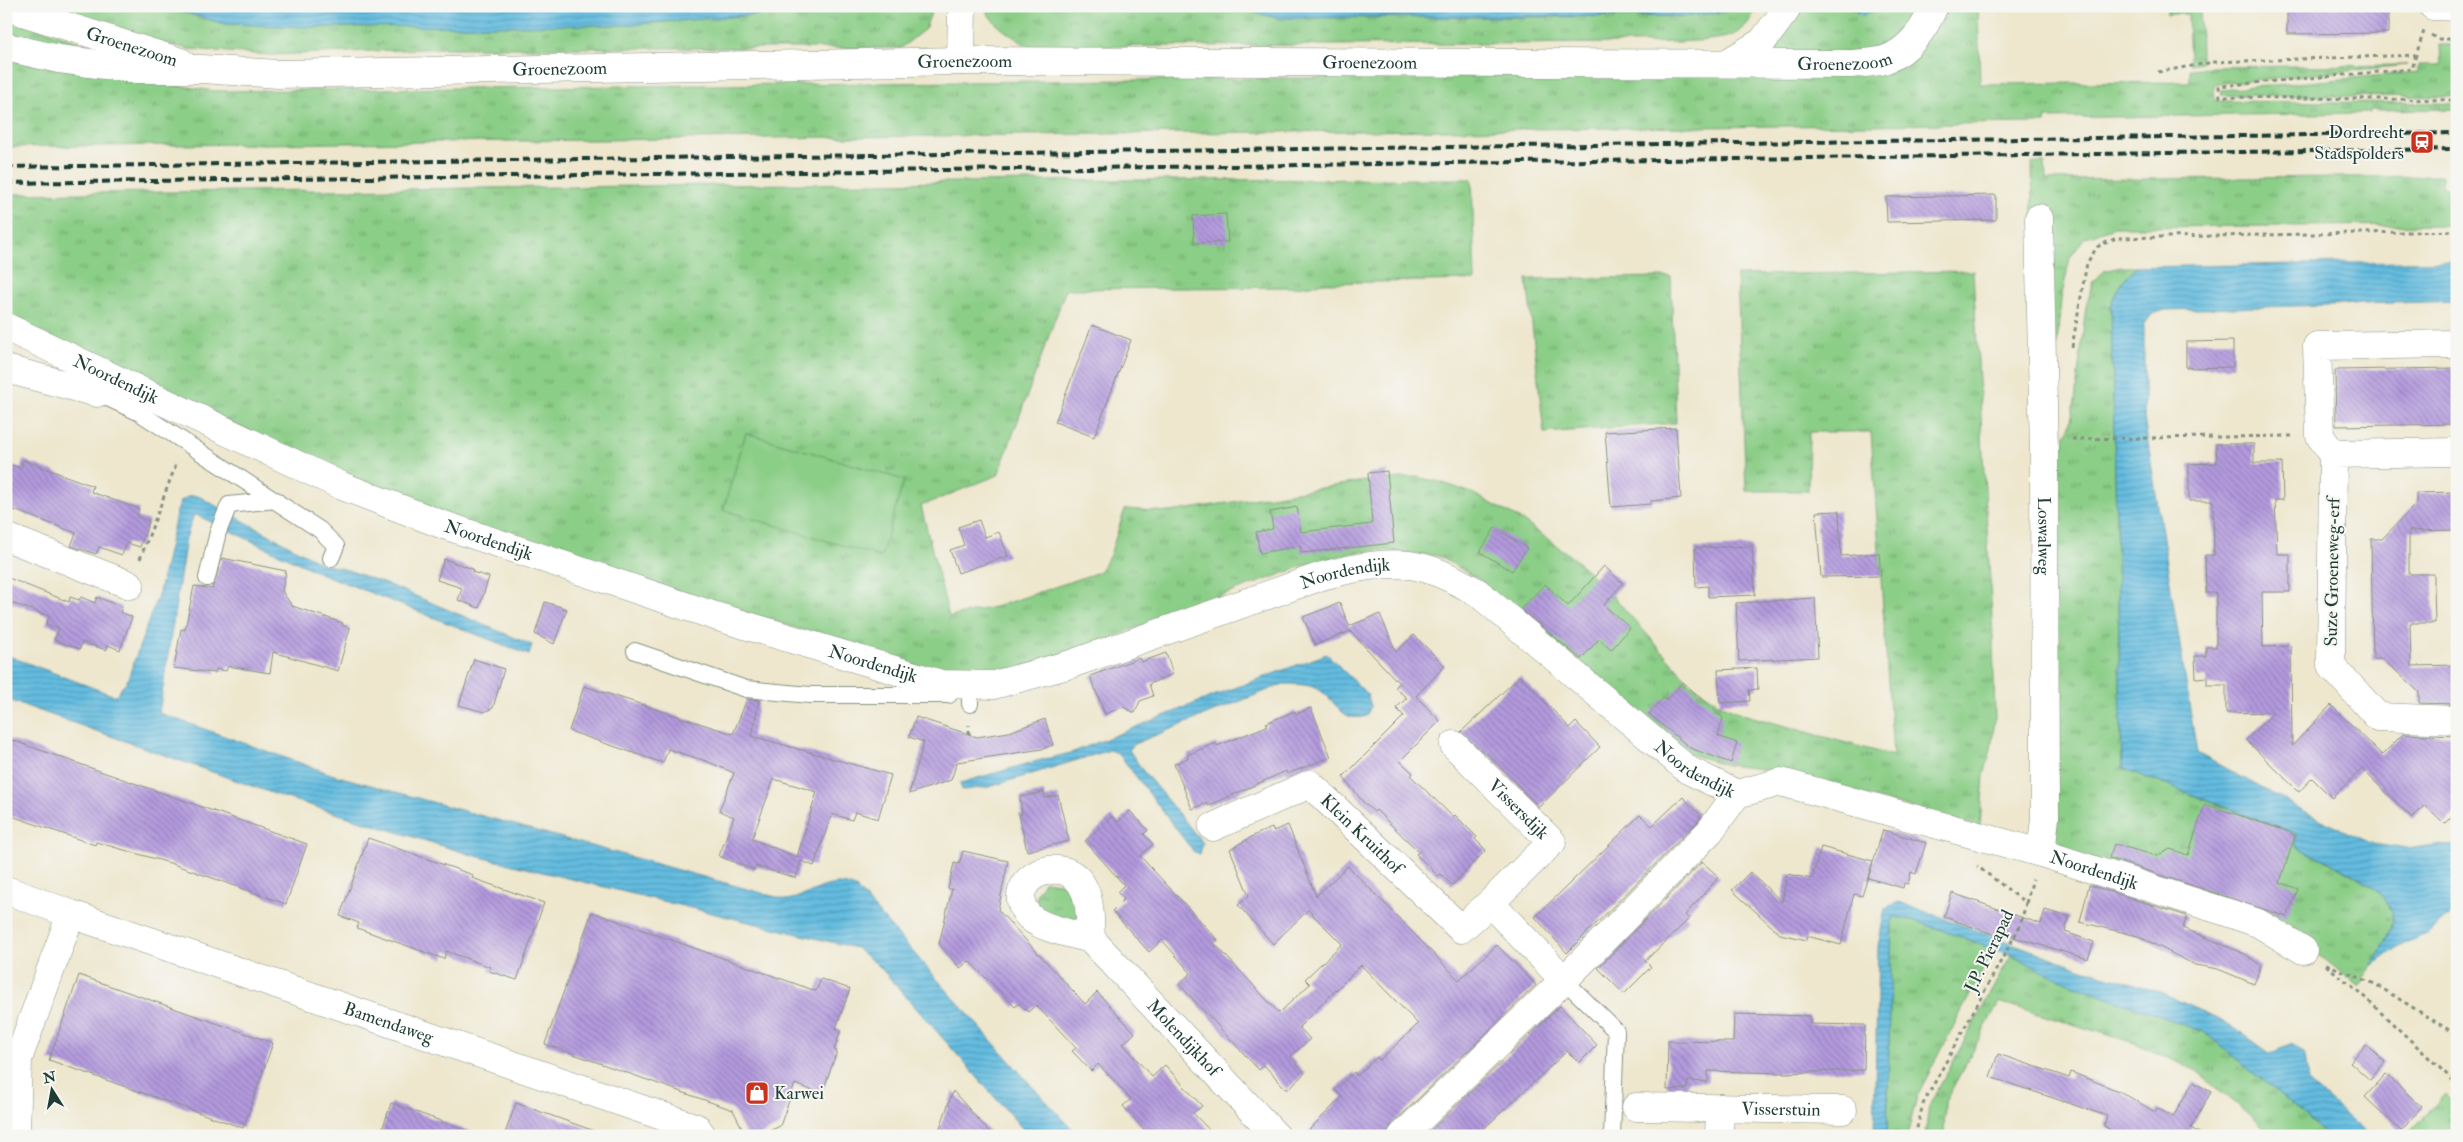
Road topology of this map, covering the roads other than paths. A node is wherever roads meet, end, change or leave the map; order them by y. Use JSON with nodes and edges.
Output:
{"nodes":[{"id":1,"x":962,"y":6,"type":"edge"},
{"id":2,"x":1786,"y":6,"type":"edge"},
{"id":3,"x":1934,"y":6,"type":"edge"},
{"id":4,"x":6,"y":7,"type":"edge"},
{"id":5,"x":6,"y":48,"type":"edge"},
{"id":6,"x":961,"y":61,"type":"junction"},
{"id":7,"x":1729,"y":62,"type":"junction"},
{"id":8,"x":202,"y":69,"type":"junction"},
{"id":9,"x":2039,"y":218,"type":"dead end"},
{"id":10,"x":6,"y":327,"type":"edge"},
{"id":11,"x":2457,"y":344,"type":"edge"},
{"id":12,"x":6,"y":370,"type":"edge"},
{"id":13,"x":101,"y":383,"type":"junction"},
{"id":14,"x":191,"y":433,"type":"junction"},
{"id":15,"x":2326,"y":445,"type":"junction"},
{"id":16,"x":2457,"y":452,"type":"edge"},
{"id":17,"x":276,"y":500,"type":"junction"},
{"id":18,"x":6,"y":537,"type":"edge"},
{"id":19,"x":331,"y":558,"type":"dead end"},
{"id":20,"x":207,"y":578,"type":"dead end"},
{"id":21,"x":130,"y":585,"type":"road end"},
{"id":22,"x":635,"y":650,"type":"dead end"},
{"id":23,"x":978,"y":695,"type":"junction"},
{"id":24,"x":2457,"y":720,"type":"edge"},
{"id":25,"x":1454,"y":745,"type":"dead end"},
{"id":26,"x":1737,"y":794,"type":"junction"},
{"id":27,"x":1213,"y":826,"type":"dead end"},
{"id":28,"x":2040,"y":854,"type":"junction"},
{"id":29,"x":6,"y":890,"type":"edge"},
{"id":30,"x":1490,"y":903,"type":"junction"},
{"id":31,"x":71,"y":914,"type":"junction"},
{"id":32,"x":1091,"y":939,"type":"dead end"},
{"id":33,"x":2313,"y":956,"type":"road end"},
{"id":34,"x":1564,"y":980,"type":"junction"},
{"id":35,"x":1636,"y":1107,"type":"dead end"},
{"id":36,"x":1720,"y":1108,"type":"junction"},
{"id":37,"x":1843,"y":1110,"type":"dead end"},
{"id":38,"x":16,"y":1136,"type":"edge"},
{"id":39,"x":702,"y":1136,"type":"edge"},
{"id":40,"x":1276,"y":1136,"type":"edge"},
{"id":41,"x":1402,"y":1136,"type":"edge"},
{"id":42,"x":1612,"y":1136,"type":"edge"},
{"id":43,"x":1719,"y":1136,"type":"edge"}],
"edges":[{"from":1,"to":6,"type":"street"},
{"from":2,"to":7,"type":"street"},
{"from":3,"to":7,"type":"street","name":"Groenezoom"},
{"from":4,"to":8,"type":"street","name":"Groenezoom"},
{"from":5,"to":8,"type":"street","name":"Groenezoom"},
{"from":6,"to":7,"type":"street","name":"Groenezoom"},
{"from":6,"to":8,"type":"street","name":"Groenezoom"},
{"from":9,"to":28,"type":"street","name":"Loswalweg"},
{"from":10,"to":13,"type":"street","name":"Noordendijk"},
{"from":11,"to":15,"type":"street","name":"Suze Groeneweg-erf"},
{"from":12,"to":13,"type":"street"},
{"from":13,"to":14,"type":"street","name":"Noordendijk"},
{"from":14,"to":17,"type":"lane","name":"Noordendijk"},
{"from":14,"to":23,"type":"street","name":"Noordendijk"},
{"from":15,"to":16,"type":"street"},
{"from":15,"to":24,"type":"street","name":"Suze Groeneweg-erf"},
{"from":17,"to":19,"type":"lane","name":"Noordendijk"},
{"from":17,"to":20,"type":"lane"},
{"from":18,"to":21,"type":"street"},
{"from":22,"to":23,"type":"lane","name":"Noordendijk"},
{"from":23,"to":26,"type":"street","name":"Noordendijk"},
{"from":25,"to":30,"type":"street","name":"Vissersdijk"},
{"from":26,"to":28,"type":"street","name":"Noordendijk"},
{"from":26,"to":34,"type":"street"},
{"from":27,"to":30,"type":"street","name":"Klein Kruithof"},
{"from":28,"to":33,"type":"street","name":"Noordendijk"},
{"from":29,"to":31,"type":"street","name":"Bamendaweg"},
{"from":30,"to":34,"type":"street"},
{"from":31,"to":38,"type":"street"},
{"from":31,"to":39,"type":"street","name":"Bamendaweg"},
{"from":32,"to":40,"type":"street","name":"Molendijkhof"},
{"from":34,"to":41,"type":"street"},
{"from":34,"to":42,"type":"lane"},
{"from":35,"to":36,"type":"street","name":"Visserstuin"},
{"from":36,"to":37,"type":"street","name":"Visserstuin"},
{"from":36,"to":43,"type":"street","name":"Visserstuin"}]}
